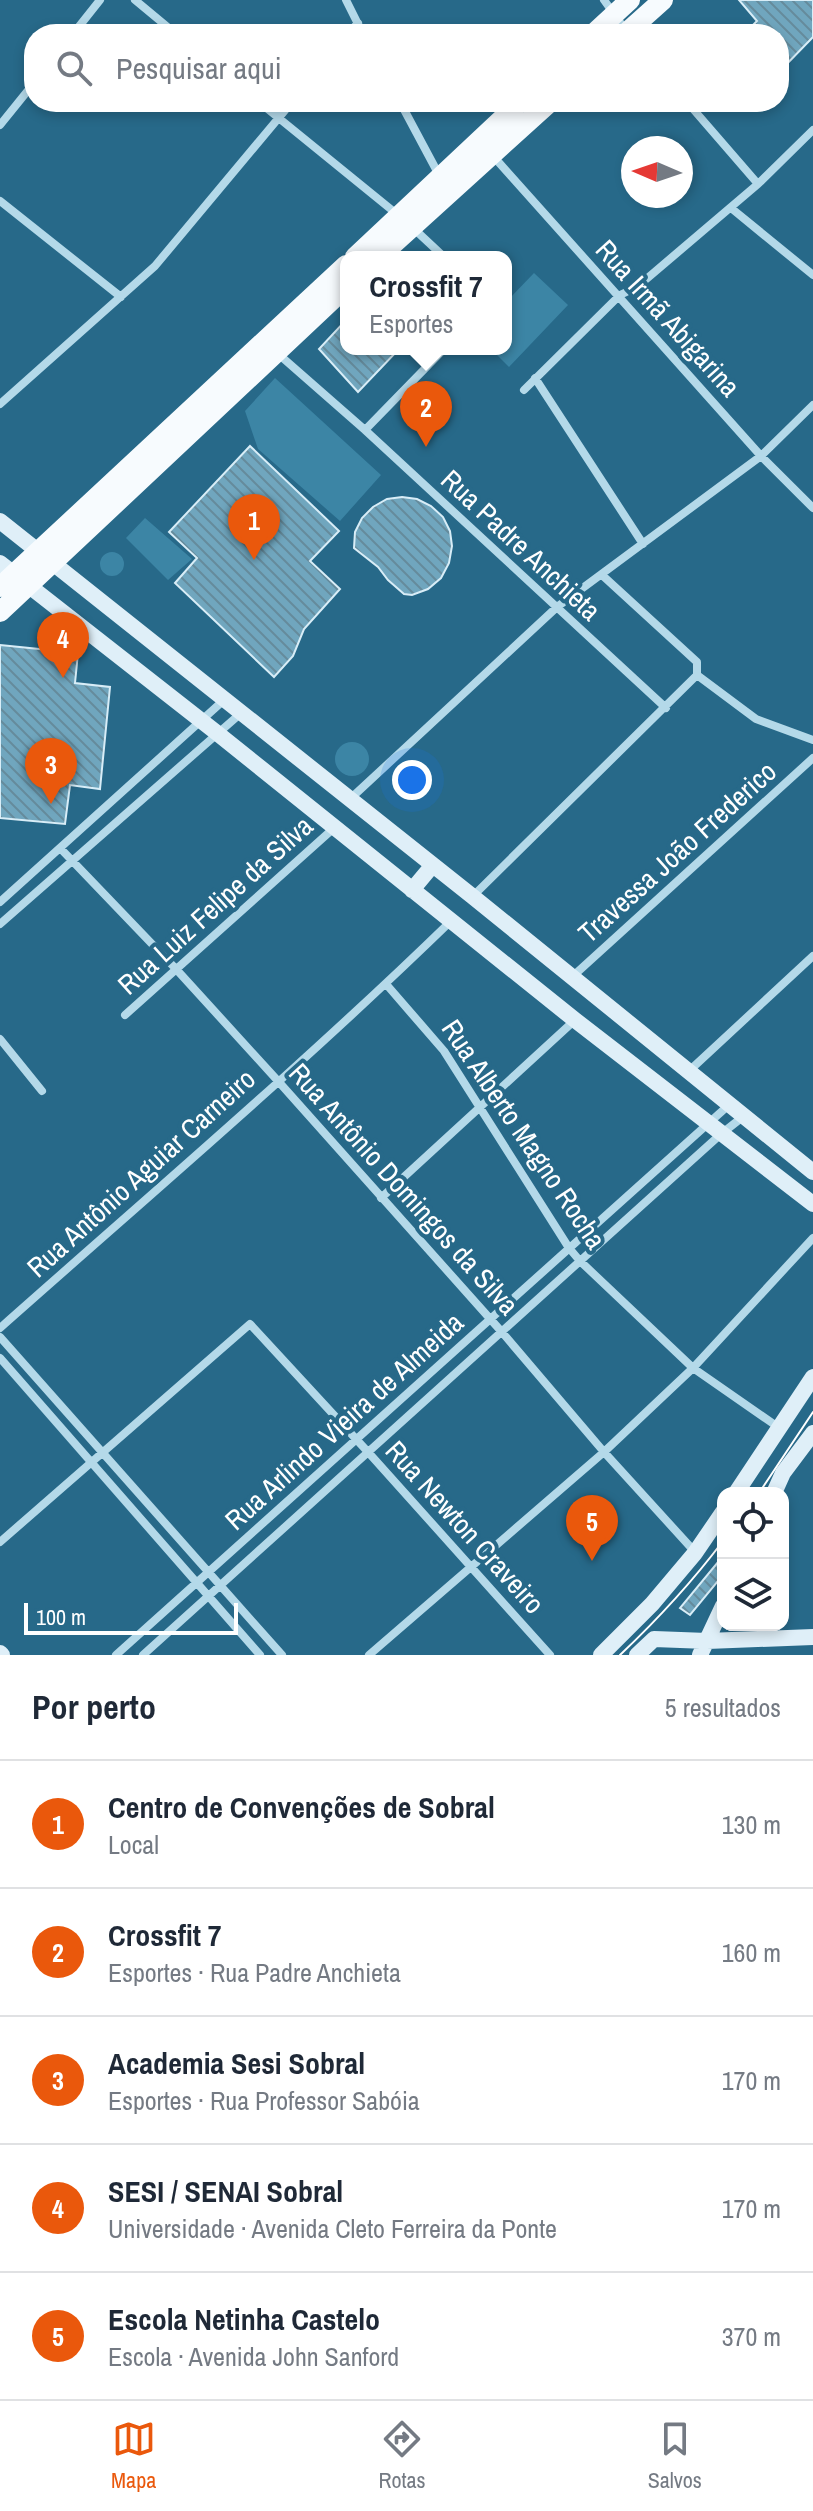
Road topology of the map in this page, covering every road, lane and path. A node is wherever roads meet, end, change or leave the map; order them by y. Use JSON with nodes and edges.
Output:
{"nodes":[{"id":1,"x":100,"y":0,"type":"edge"},
{"id":2,"x":135,"y":0,"type":"edge"},
{"id":3,"x":346,"y":0,"type":"edge"},
{"id":4,"x":630,"y":0,"type":"edge"},
{"id":5,"x":663,"y":0,"type":"edge"},
{"id":6,"x":609,"y":7,"type":"edge"},
{"id":7,"x":358,"y":23,"type":"edge"},
{"id":8,"x":81,"y":24,"type":"edge"},
{"id":9,"x":164,"y":24,"type":"edge"},
{"id":10,"x":620,"y":24,"type":"edge"},
{"id":11,"x":636,"y":24,"type":"edge"},
{"id":12,"x":24,"y":95,"type":"edge"},
{"id":13,"x":272,"y":112,"type":"edge"},
{"id":14,"x":284,"y":112,"type":"edge"},
{"id":15,"x":406,"y":112,"type":"edge"},
{"id":16,"x":511,"y":112,"type":"edge"},
{"id":17,"x":539,"y":112,"type":"edge"},
{"id":18,"x":696,"y":112,"type":"edge"},
{"id":19,"x":279,"y":118,"type":"junction"},
{"id":20,"x":0,"y":125,"type":"edge"},
{"id":21,"x":813,"y":130,"type":"edge"},
{"id":22,"x":492,"y":155,"type":"junction"},
{"id":23,"x":446,"y":184,"type":"junction"},
{"id":24,"x":758,"y":184,"type":"junction"},
{"id":25,"x":0,"y":201,"type":"edge"},
{"id":26,"x":731,"y":208,"type":"junction"},
{"id":27,"x":406,"y":222,"type":"junction"},
{"id":28,"x":364,"y":251,"type":"edge"},
{"id":29,"x":384,"y":251,"type":"edge"},
{"id":30,"x":437,"y":251,"type":"edge"},
{"id":31,"x":340,"y":271,"type":"edge"},
{"id":32,"x":813,"y":275,"type":"edge"},
{"id":33,"x":340,"y":292,"type":"edge"},
{"id":34,"x":620,"y":295,"type":"junction"},
{"id":35,"x":121,"y":297,"type":"junction"},
{"id":36,"x":276,"y":351,"type":"junction"},
{"id":37,"x":438,"y":355,"type":"edge"},
{"id":38,"x":535,"y":378,"type":"junction"},
{"id":39,"x":524,"y":390,"type":"dead end"},
{"id":40,"x":0,"y":404,"type":"edge"},
{"id":41,"x":813,"y":405,"type":"edge"},
{"id":42,"x":365,"y":430,"type":"junction"},
{"id":43,"x":761,"y":456,"type":"junction"},
{"id":44,"x":813,"y":508,"type":"edge"},
{"id":45,"x":0,"y":521,"type":"edge"},
{"id":46,"x":643,"y":544,"type":"junction"},
{"id":47,"x":45,"y":557,"type":"junction"},
{"id":48,"x":602,"y":575,"type":"junction"},
{"id":49,"x":11,"y":578,"type":"edge"},
{"id":50,"x":557,"y":607,"type":"junction"},
{"id":51,"x":0,"y":612,"type":"edge"},
{"id":52,"x":697,"y":675,"type":"junction"},
{"id":53,"x":224,"y":700,"type":"junction"},
{"id":54,"x":666,"y":708,"type":"junction"},
{"id":55,"x":240,"y":714,"type":"junction"},
{"id":56,"x":203,"y":722,"type":"junction"},
{"id":57,"x":217,"y":733,"type":"junction"},
{"id":58,"x":813,"y":740,"type":"edge"},
{"id":59,"x":813,"y":758,"type":"edge"},
{"id":60,"x":350,"y":799,"type":"junction"},
{"id":61,"x":334,"y":828,"type":"junction"},
{"id":62,"x":60,"y":848,"type":"junction"},
{"id":63,"x":72,"y":861,"type":"junction"},
{"id":64,"x":432,"y":866,"type":"junction"},
{"id":65,"x":412,"y":890,"type":"junction"},
{"id":66,"x":472,"y":896,"type":"junction"},
{"id":67,"x":0,"y":902,"type":"edge"},
{"id":68,"x":451,"y":921,"type":"junction"},
{"id":69,"x":0,"y":924,"type":"edge"},
{"id":70,"x":813,"y":956,"type":"edge"},
{"id":71,"x":176,"y":969,"type":"junction"},
{"id":72,"x":571,"y":978,"type":"junction"},
{"id":73,"x":386,"y":984,"type":"junction"},
{"id":74,"x":125,"y":1015,"type":"dead end"},
{"id":75,"x":575,"y":1020,"type":"junction"},
{"id":76,"x":0,"y":1039,"type":"edge"},
{"id":77,"x":689,"y":1071,"type":"junction"},
{"id":78,"x":278,"y":1081,"type":"junction"},
{"id":79,"x":42,"y":1091,"type":"dead end"},
{"id":80,"x":730,"y":1104,"type":"junction"},
{"id":81,"x":481,"y":1106,"type":"junction"},
{"id":82,"x":744,"y":1116,"type":"junction"},
{"id":83,"x":714,"y":1128,"type":"junction"},
{"id":84,"x":813,"y":1172,"type":"edge"},
{"id":85,"x":811,"y":1197,"type":"edge"},
{"id":86,"x":381,"y":1198,"type":"junction"},
{"id":87,"x":813,"y":1238,"type":"edge"},
{"id":88,"x":569,"y":1248,"type":"junction"},
{"id":89,"x":580,"y":1261,"type":"junction"},
{"id":90,"x":490,"y":1319,"type":"junction"},
{"id":91,"x":0,"y":1328,"type":"edge"},
{"id":92,"x":501,"y":1331,"type":"junction"},
{"id":93,"x":0,"y":1337,"type":"edge"},
{"id":94,"x":0,"y":1358,"type":"edge"},
{"id":95,"x":693,"y":1368,"type":"junction"},
{"id":96,"x":813,"y":1377,"type":"edge"},
{"id":97,"x":778,"y":1427,"type":"junction"},
{"id":98,"x":813,"y":1433,"type":"edge"},
{"id":99,"x":356,"y":1438,"type":"junction"},
{"id":100,"x":368,"y":1452,"type":"junction"},
{"id":101,"x":604,"y":1452,"type":"junction"},
{"id":102,"x":102,"y":1454,"type":"junction"},
{"id":103,"x":92,"y":1462,"type":"junction"},
{"id":104,"x":740,"y":1487,"type":"edge"},
{"id":105,"x":777,"y":1487,"type":"edge"},
{"id":106,"x":287,"y":1502,"type":"junction"},
{"id":107,"x":298,"y":1515,"type":"junction"},
{"id":108,"x":717,"y":1521,"type":"edge"},
{"id":109,"x":0,"y":1542,"type":"edge"},
{"id":110,"x":695,"y":1553,"type":"junction"},
{"id":111,"x":470,"y":1567,"type":"junction"},
{"id":112,"x":208,"y":1572,"type":"junction"},
{"id":113,"x":197,"y":1582,"type":"junction"},
{"id":114,"x":220,"y":1584,"type":"junction"},
{"id":115,"x":208,"y":1595,"type":"junction"},
{"id":116,"x":717,"y":1619,"type":"edge"},
{"id":117,"x":634,"y":1622,"type":"junction"},
{"id":118,"x":137,"y":1636,"type":"junction"},
{"id":119,"x":813,"y":1637,"type":"edge"},
{"id":120,"x":654,"y":1639,"type":"junction"},
{"id":121,"x":704,"y":1648,"type":"edge"},
{"id":122,"x":146,"y":1653,"type":"edge"},
{"id":123,"x":116,"y":1655,"type":"edge"},
{"id":124,"x":260,"y":1655,"type":"edge"},
{"id":125,"x":282,"y":1655,"type":"edge"},
{"id":126,"x":369,"y":1655,"type":"edge"},
{"id":127,"x":550,"y":1655,"type":"edge"},
{"id":128,"x":601,"y":1655,"type":"edge"},
{"id":129,"x":637,"y":1655,"type":"edge"}],
"edges":[{"from":1,"to":8,"type":"street"},
{"from":2,"to":9,"type":"street"},
{"from":3,"to":7,"type":"street"},
{"from":4,"to":6,"type":"main road"},
{"from":5,"to":11,"type":"main road"},
{"from":6,"to":10,"type":"street"},
{"from":12,"to":20,"type":"street"},
{"from":13,"to":19,"type":"street"},
{"from":14,"to":19,"type":"street"},
{"from":15,"to":23,"type":"street"},
{"from":16,"to":23,"type":"main road"},
{"from":17,"to":22,"type":"main road"},
{"from":18,"to":24,"type":"street"},
{"from":19,"to":27,"type":"street"},
{"from":19,"to":35,"type":"street"},
{"from":21,"to":24,"type":"street"},
{"from":22,"to":23,"type":"main road"},
{"from":22,"to":34,"type":"street","name":"Rua Irmã Abigarina"},
{"from":23,"to":27,"type":"main road"},
{"from":24,"to":26,"type":"street"},
{"from":25,"to":35,"type":"street"},
{"from":26,"to":32,"type":"street"},
{"from":26,"to":34,"type":"street"},
{"from":27,"to":28,"type":"main road"},
{"from":27,"to":29,"type":"main road"},
{"from":27,"to":30,"type":"street"},
{"from":31,"to":47,"type":"main road"},
{"from":33,"to":36,"type":"main road"},
{"from":34,"to":38,"type":"street"},
{"from":34,"to":43,"type":"street","name":"Rua Irmã Abigarina"},
{"from":35,"to":40,"type":"street"},
{"from":36,"to":42,"type":"street","name":"Rua Padre Anchieta"},
{"from":36,"to":47,"type":"main road"},
{"from":37,"to":42,"type":"street"},
{"from":38,"to":39,"type":"street"},
{"from":38,"to":46,"type":"street"},
{"from":41,"to":43,"type":"street"},
{"from":42,"to":50,"type":"street","name":"Rua Padre Anchieta"},
{"from":43,"to":44,"type":"street","name":"Rua Irmã Abigarina"},
{"from":43,"to":46,"type":"street"},
{"from":45,"to":47,"type":"main road"},
{"from":46,"to":48,"type":"street"},
{"from":47,"to":49,"type":"main road"},
{"from":47,"to":53,"type":"main road"},
{"from":48,"to":50,"type":"street"},
{"from":48,"to":52,"type":"street"},
{"from":49,"to":51,"type":"main road"},
{"from":49,"to":56,"type":"main road"},
{"from":50,"to":54,"type":"street","name":"Rua Padre Anchieta"},
{"from":50,"to":60,"type":"street"},
{"from":52,"to":54,"type":"street"},
{"from":52,"to":58,"type":"street"},
{"from":53,"to":55,"type":"main road"},
{"from":53,"to":56,"type":"street"},
{"from":54,"to":66,"type":"street"},
{"from":55,"to":57,"type":"street"},
{"from":55,"to":60,"type":"main road"},
{"from":56,"to":57,"type":"main road"},
{"from":56,"to":62,"type":"street"},
{"from":57,"to":61,"type":"main road"},
{"from":57,"to":63,"type":"street"},
{"from":59,"to":72,"type":"street","name":"Travessa João Frederico"},
{"from":60,"to":64,"type":"main road"},
{"from":61,"to":65,"type":"main road"},
{"from":61,"to":71,"type":"street","name":"Rua Luiz Felipe da Silva"},
{"from":62,"to":63,"type":"street","name":"Rua Antônio Domingos da Silva"},
{"from":62,"to":67,"type":"street"},
{"from":63,"to":69,"type":"street"},
{"from":63,"to":71,"type":"street","name":"Rua Antônio Domingos da Silva"},
{"from":64,"to":65,"type":"main road"},
{"from":64,"to":66,"type":"main road"},
{"from":65,"to":68,"type":"main road"},
{"from":66,"to":72,"type":"main road"},
{"from":68,"to":73,"type":"street","name":"Rua Antônio Aguiar Carneiro"},
{"from":68,"to":75,"type":"main road"},
{"from":70,"to":77,"type":"street"},
{"from":71,"to":74,"type":"street","name":"Rua Luiz Felipe da Silva"},
{"from":71,"to":78,"type":"street","name":"Rua Antônio Domingos da Silva"},
{"from":72,"to":77,"type":"main road"},
{"from":73,"to":78,"type":"street","name":"Rua Antônio Aguiar Carneiro"},
{"from":73,"to":81,"type":"street","name":"Rua Alberto Magno Rocha"},
{"from":75,"to":81,"type":"street"},
{"from":75,"to":83,"type":"main road"},
{"from":76,"to":79,"type":"street"},
{"from":77,"to":80,"type":"main road"},
{"from":78,"to":86,"type":"street","name":"Rua Antônio Domingos da Silva"},
{"from":78,"to":91,"type":"street","name":"Rua Antônio Aguiar Carneiro"},
{"from":80,"to":82,"type":"main road"},
{"from":80,"to":83,"type":"street"},
{"from":81,"to":86,"type":"street"},
{"from":81,"to":88,"type":"street","name":"Rua Alberto Magno Rocha"},
{"from":82,"to":83,"type":"street"},
{"from":82,"to":84,"type":"main road"},
{"from":83,"to":85,"type":"main road"},
{"from":83,"to":88,"type":"street","name":"Rua Arlindo Vieira de Almeida"},
{"from":83,"to":89,"type":"street","name":"Rua Arlindo Vieira de Almeida"},
{"from":86,"to":90,"type":"street","name":"Rua Antônio Domingos da Silva"},
{"from":87,"to":95,"type":"street"},
{"from":88,"to":89,"type":"street","name":"Rua Alberto Magno Rocha"},
{"from":88,"to":90,"type":"street","name":"Rua Arlindo Vieira de Almeida"},
{"from":89,"to":92,"type":"street","name":"Rua Arlindo Vieira de Almeida"},
{"from":89,"to":95,"type":"street","name":"Rua Alberto Magno Rocha"},
{"from":90,"to":92,"type":"street","name":"Rua Antônio Domingos da Silva"},
{"from":90,"to":99,"type":"street","name":"Rua Arlindo Vieira de Almeida"},
{"from":92,"to":100,"type":"street","name":"Rua Arlindo Vieira de Almeida"},
{"from":92,"to":101,"type":"street","name":"Rua Antônio Domingos da Silva"},
{"from":93,"to":102,"type":"street"},
{"from":94,"to":103,"type":"street"},
{"from":95,"to":97,"type":"street","name":"Rua Alberto Magno Rocha"},
{"from":95,"to":101,"type":"street"},
{"from":96,"to":97,"type":"main road"},
{"from":97,"to":104,"type":"main road"},
{"from":98,"to":105,"type":"main road"},
{"from":99,"to":100,"type":"street","name":"Rua Newton Craveiro"},
{"from":99,"to":102,"type":"street","name":"Rua Newton Craveiro"},
{"from":99,"to":106,"type":"street","name":"Rua Arlindo Vieira de Almeida"},
{"from":100,"to":107,"type":"street","name":"Rua Arlindo Vieira de Almeida"},
{"from":100,"to":111,"type":"street","name":"Rua Newton Craveiro"},
{"from":101,"to":110,"type":"street","name":"Rua Antônio Domingos da Silva"},
{"from":101,"to":111,"type":"street"},
{"from":102,"to":103,"type":"street"},
{"from":102,"to":112,"type":"street"},
{"from":103,"to":109,"type":"street"},
{"from":103,"to":113,"type":"street"},
{"from":106,"to":107,"type":"street"},
{"from":106,"to":112,"type":"street","name":"Rua Arlindo Vieira de Almeida"},
{"from":107,"to":114,"type":"street","name":"Rua Arlindo Vieira de Almeida"},
{"from":108,"to":110,"type":"main road"},
{"from":110,"to":117,"type":"main road"},
{"from":111,"to":126,"type":"street"},
{"from":111,"to":127,"type":"street","name":"Rua Newton Craveiro"},
{"from":112,"to":113,"type":"street","name":"Rua Arlindo Vieira de Almeida"},
{"from":112,"to":114,"type":"street"},
{"from":113,"to":115,"type":"street"},
{"from":113,"to":118,"type":"street","name":"Rua Arlindo Vieira de Almeida"},
{"from":114,"to":115,"type":"street","name":"Rua Arlindo Vieira de Almeida"},
{"from":114,"to":125,"type":"street"},
{"from":115,"to":122,"type":"street","name":"Rua Arlindo Vieira de Almeida"},
{"from":115,"to":124,"type":"street"},
{"from":116,"to":121,"type":"main road"},
{"from":117,"to":120,"type":"main road"},
{"from":117,"to":128,"type":"main road"},
{"from":118,"to":122,"type":"street"},
{"from":118,"to":123,"type":"street","name":"Rua Arlindo Vieira de Almeida"},
{"from":119,"to":121,"type":"main road"},
{"from":120,"to":121,"type":"main road"},
{"from":120,"to":129,"type":"main road"}]}
